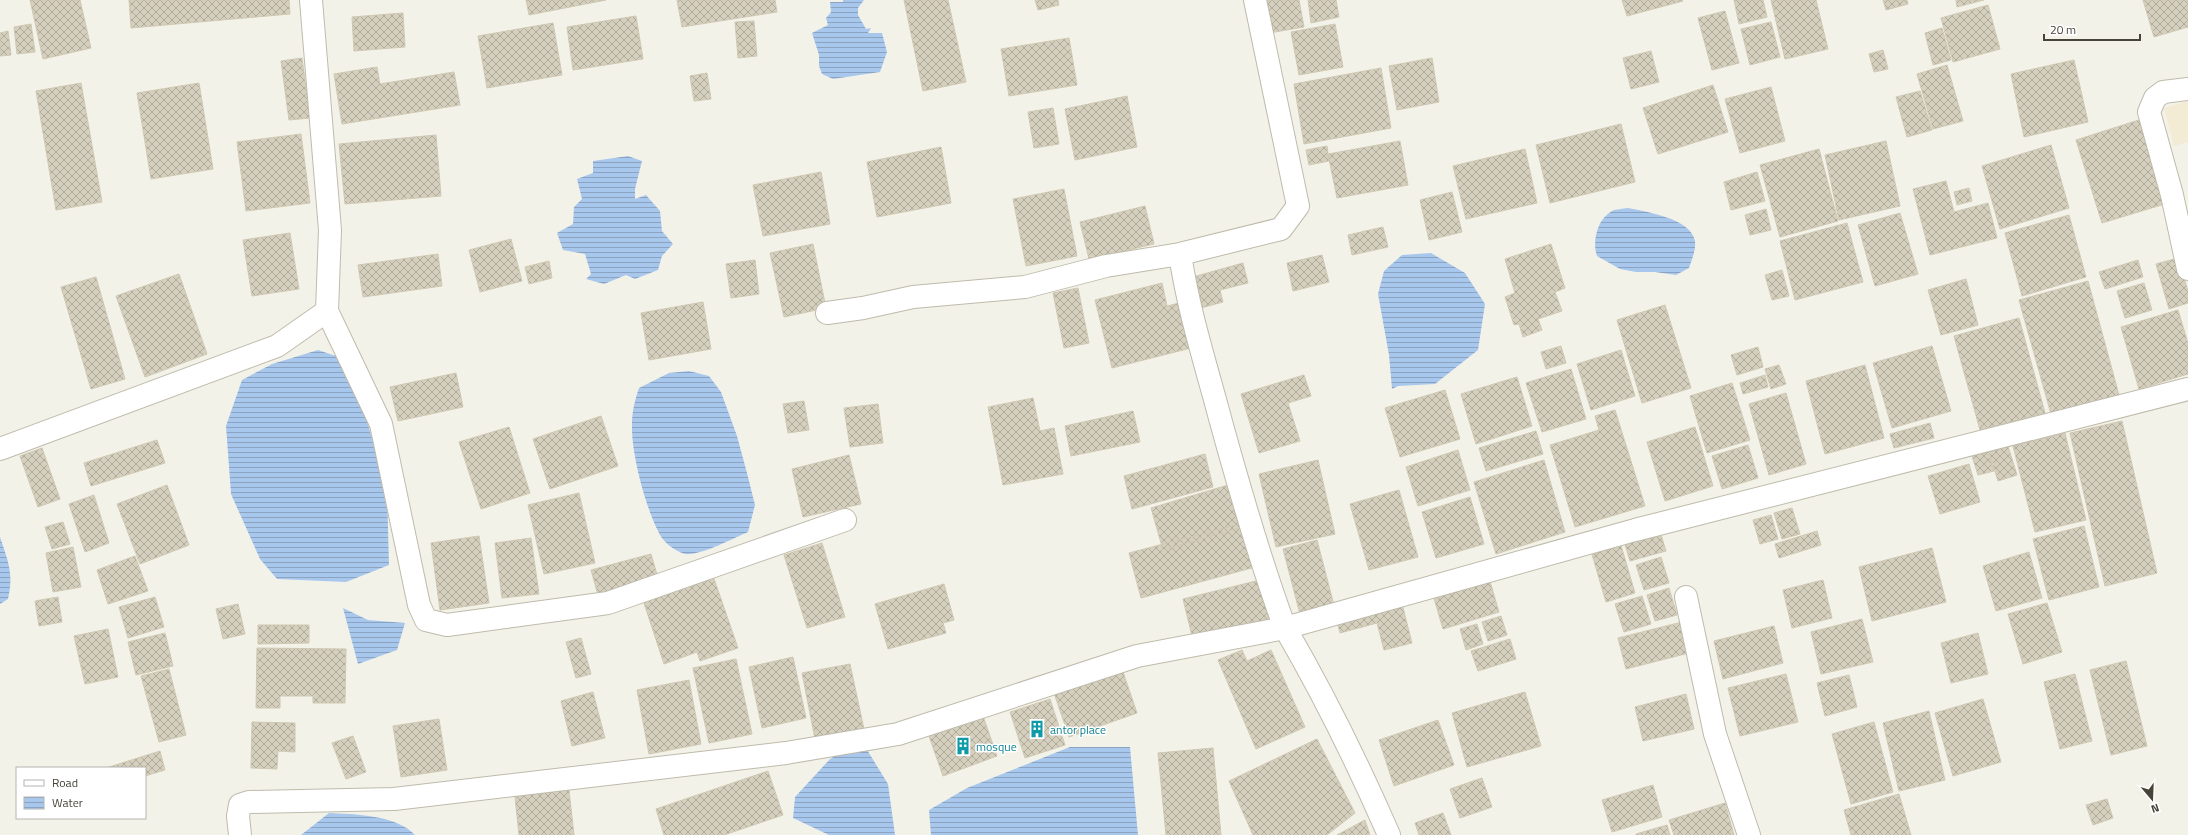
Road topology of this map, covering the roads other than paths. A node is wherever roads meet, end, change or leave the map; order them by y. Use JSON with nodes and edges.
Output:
{"nodes":[{"id":1,"x":312,"y":0,"type":"edge"},
{"id":2,"x":1255,"y":0,"type":"edge"},
{"id":3,"x":2188,"y":88,"type":"edge"},
{"id":4,"x":1180,"y":254,"type":"junction"},
{"id":5,"x":2188,"y":269,"type":"edge"},
{"id":6,"x":327,"y":311,"type":"junction"},
{"id":7,"x":827,"y":313,"type":"dead end"},
{"id":8,"x":2188,"y":389,"type":"edge"},
{"id":9,"x":0,"y":449,"type":"edge"},
{"id":10,"x":845,"y":520,"type":"dead end"},
{"id":11,"x":1686,"y":597,"type":"dead end"},
{"id":12,"x":1285,"y":628,"type":"junction"},
{"id":13,"x":240,"y":835,"type":"edge"},
{"id":14,"x":1389,"y":835,"type":"edge"},
{"id":15,"x":1749,"y":835,"type":"edge"}],
"edges":[{"from":1,"to":6,"type":"street"},
{"from":2,"to":4,"type":"street"},
{"from":3,"to":5,"type":"street"},
{"from":4,"to":7,"type":"street"},
{"from":4,"to":12,"type":"street"},
{"from":6,"to":9,"type":"street"},
{"from":6,"to":10,"type":"street"},
{"from":8,"to":12,"type":"street"},
{"from":11,"to":15,"type":"street"},
{"from":12,"to":13,"type":"street"},
{"from":12,"to":14,"type":"street"}]}
